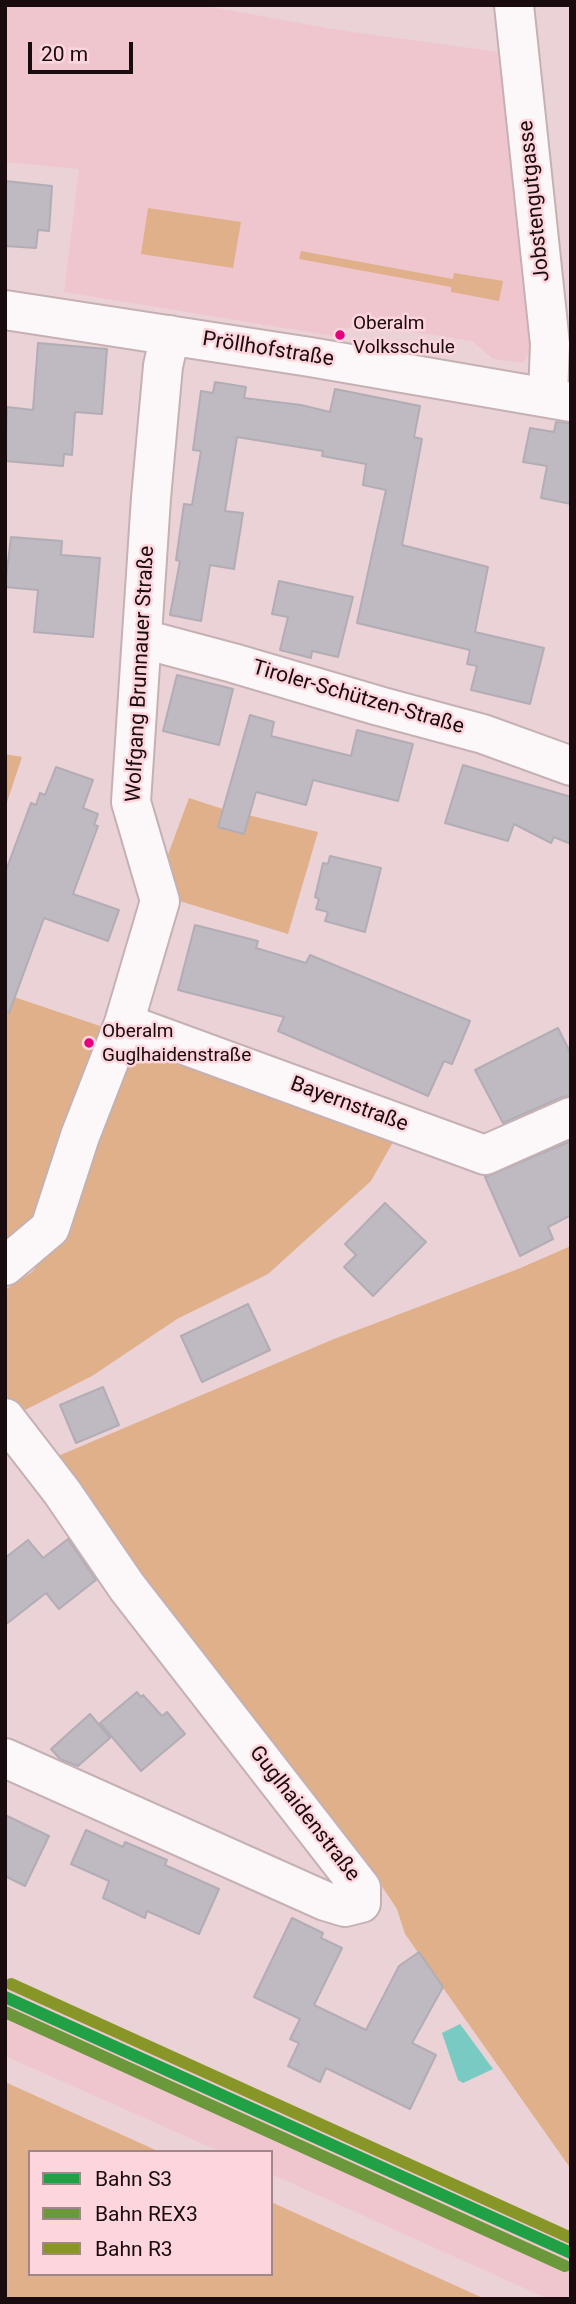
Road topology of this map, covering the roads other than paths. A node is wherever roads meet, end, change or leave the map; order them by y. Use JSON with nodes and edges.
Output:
{"nodes":[{"id":1,"x":514,"y":5,"type":"edge"},
{"id":2,"x":5,"y":310,"type":"edge"},
{"id":3,"x":170,"y":335,"type":"junction"},
{"id":4,"x":559,"y":399,"type":"edge"},
{"id":5,"x":143,"y":639,"type":"junction"},
{"id":6,"x":571,"y":766,"type":"edge"},
{"id":7,"x":124,"y":1023,"type":"junction"},
{"id":8,"x":571,"y":1117,"type":"edge"},
{"id":9,"x":5,"y":1266,"type":"edge"},
{"id":10,"x":5,"y":1418,"type":"edge"},
{"id":11,"x":5,"y":1758,"type":"edge"}],
"edges":[{"from":1,"to":4,"type":"street","name":"Jobstengutgasse"},
{"from":2,"to":3,"type":"street","name":"Pröllhofstraße"},
{"from":3,"to":4,"type":"street","name":"Pröllhofstraße"},
{"from":3,"to":5,"type":"street","name":"Wolfgang Brunnauer Straße"},
{"from":5,"to":6,"type":"street","name":"Tiroler-Schützen-Straße"},
{"from":5,"to":7,"type":"street","name":"Wolfgang Brunnauer Straße"},
{"from":7,"to":8,"type":"street","name":"Bayernstraße"},
{"from":7,"to":9,"type":"street","name":"Wolfgang Brunnauer Straße"},
{"from":10,"to":11,"type":"street","name":"Guglhaidenstraße"}]}
